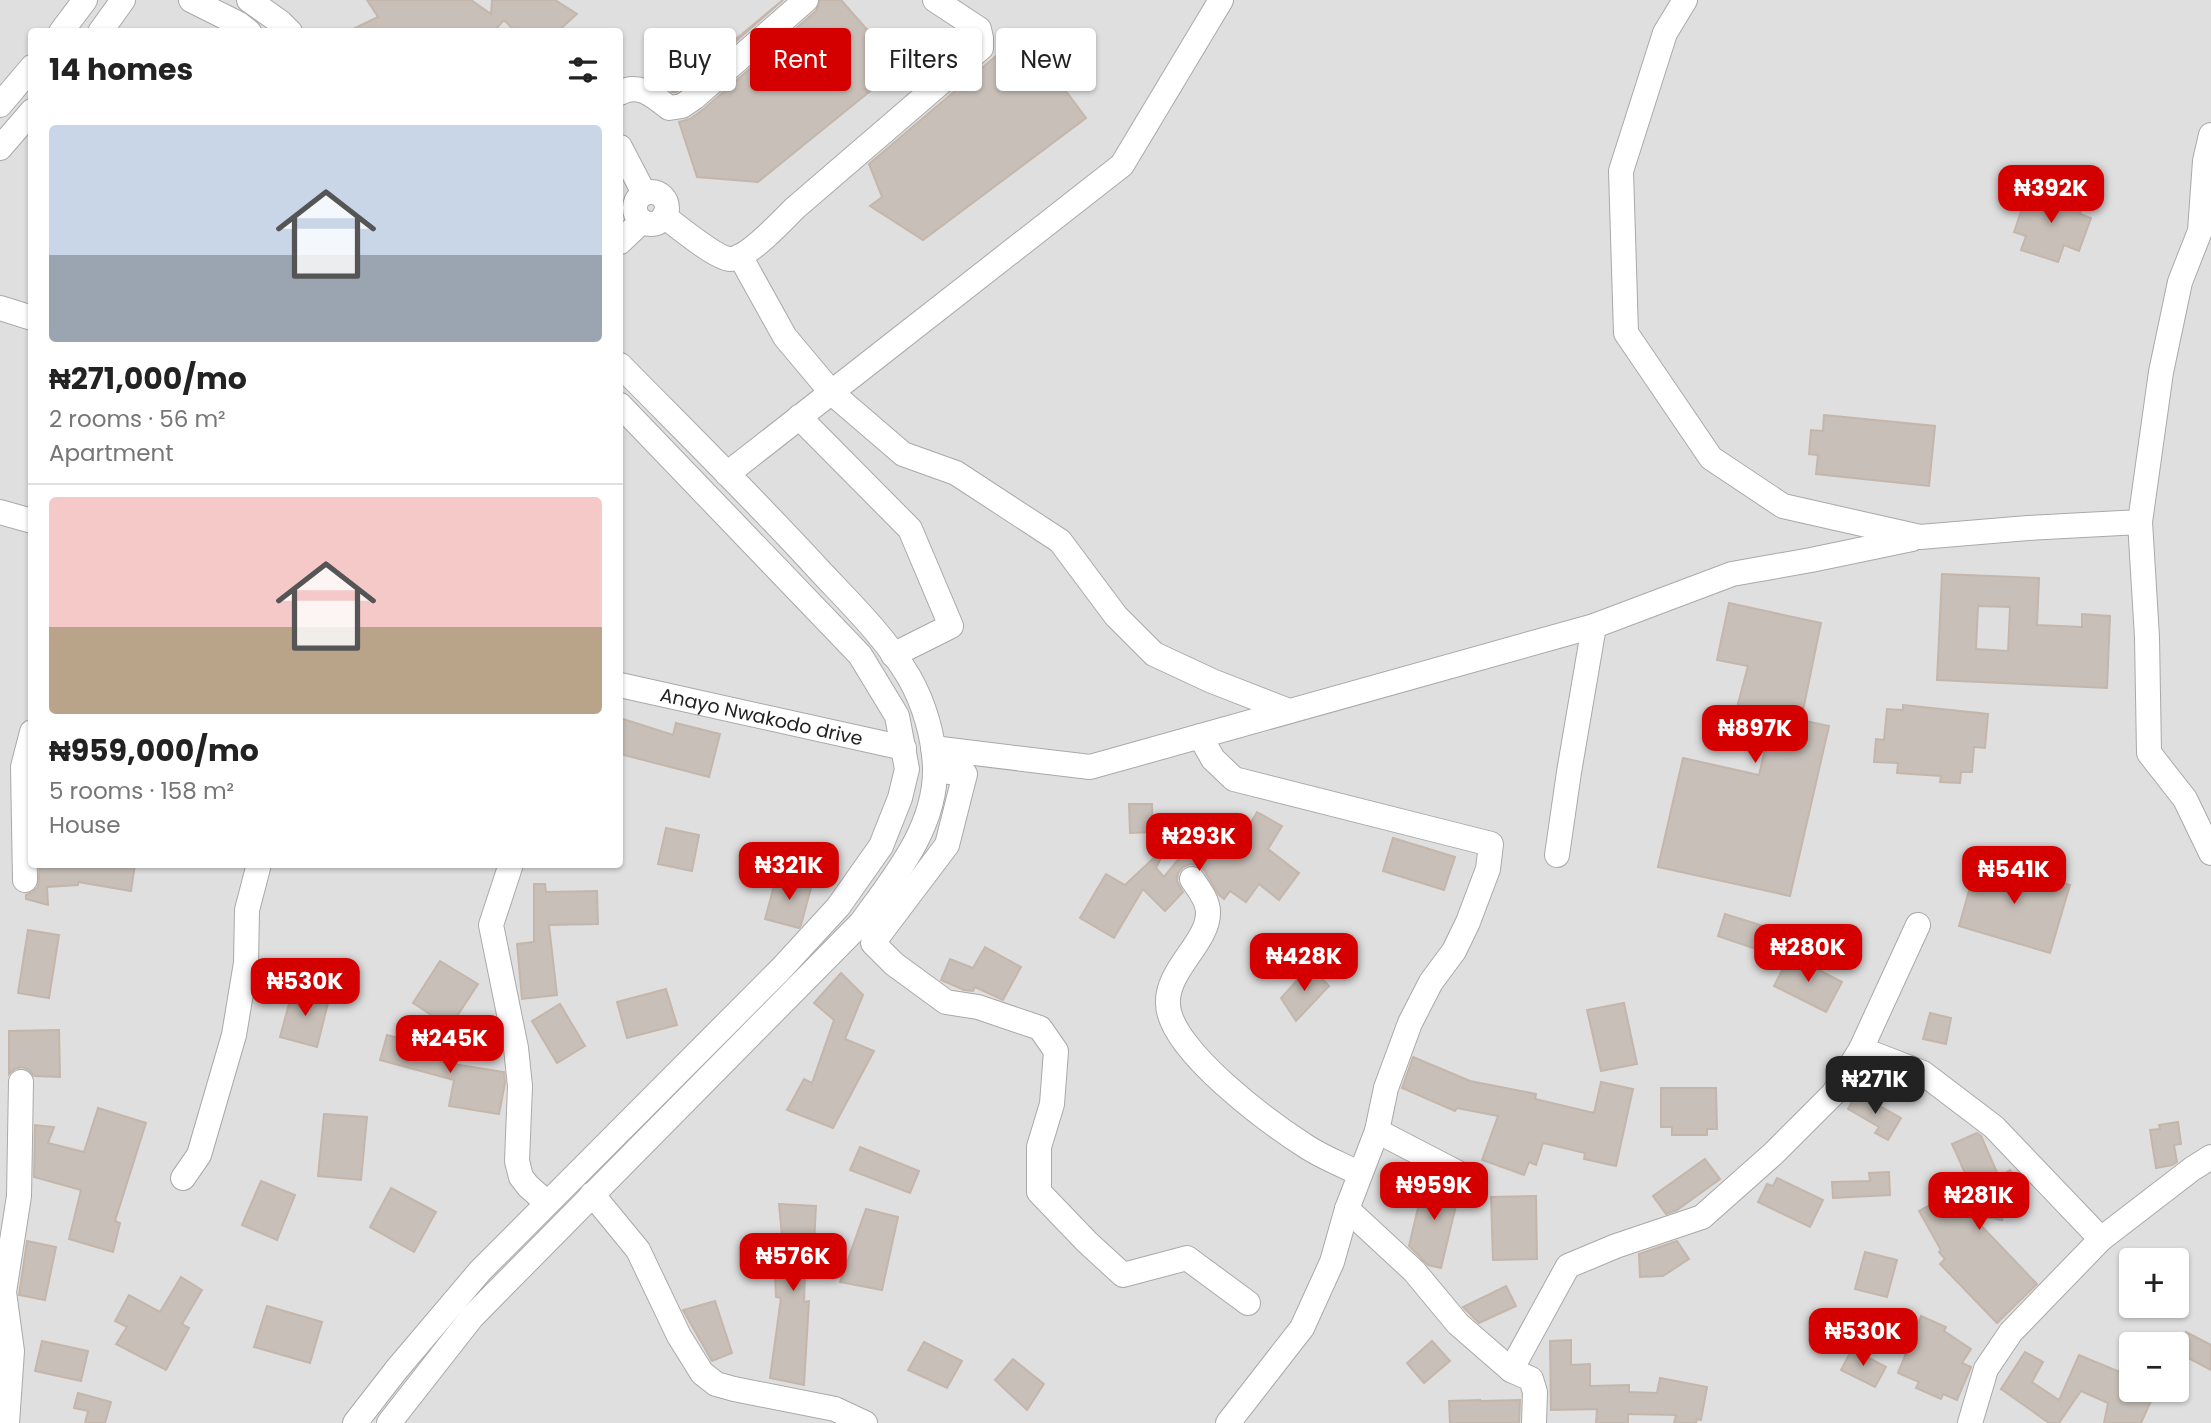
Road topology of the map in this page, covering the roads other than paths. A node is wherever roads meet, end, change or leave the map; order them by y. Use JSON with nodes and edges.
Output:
{"nodes":[{"id":1,"x":85,"y":0,"type":"edge"},
{"id":2,"x":122,"y":0,"type":"edge"},
{"id":3,"x":193,"y":0,"type":"edge"},
{"id":4,"x":207,"y":0,"type":"edge"},
{"id":5,"x":249,"y":0,"type":"edge"},
{"id":6,"x":806,"y":0,"type":"edge"},
{"id":7,"x":935,"y":0,"type":"edge"},
{"id":8,"x":1221,"y":0,"type":"edge"},
{"id":9,"x":1685,"y":0,"type":"edge"},
{"id":10,"x":64,"y":28,"type":"edge"},
{"id":11,"x":103,"y":28,"type":"edge"},
{"id":12,"x":244,"y":28,"type":"edge"},
{"id":13,"x":286,"y":28,"type":"edge"},
{"id":14,"x":28,"y":72,"type":"edge"},
{"id":15,"x":623,"y":91,"type":"edge"},
{"id":16,"x":0,"y":105,"type":"edge"},
{"id":17,"x":28,"y":116,"type":"edge"},
{"id":18,"x":2211,"y":135,"type":"edge"},
{"id":19,"x":0,"y":148,"type":"edge"},
{"id":20,"x":623,"y":153,"type":"edge"},
{"id":21,"x":653,"y":219,"type":"junction"},
{"id":22,"x":623,"y":240,"type":"edge"},
{"id":23,"x":740,"y":256,"type":"junction"},
{"id":24,"x":0,"y":308,"type":"edge"},
{"id":25,"x":28,"y":317,"type":"edge"},
{"id":26,"x":623,"y":368,"type":"edge"},
{"id":27,"x":832,"y":393,"type":"junction"},
{"id":28,"x":623,"y":408,"type":"edge"},
{"id":29,"x":799,"y":417,"type":"junction"},
{"id":30,"x":727,"y":474,"type":"junction"},
{"id":31,"x":0,"y":512,"type":"edge"},
{"id":32,"x":28,"y":520,"type":"edge"},
{"id":33,"x":2140,"y":522,"type":"junction"},
{"id":34,"x":1920,"y":537,"type":"junction"},
{"id":35,"x":1594,"y":625,"type":"junction"},
{"id":36,"x":893,"y":655,"type":"junction"},
{"id":37,"x":623,"y":686,"type":"edge"},
{"id":38,"x":1289,"y":711,"type":"junction"},
{"id":39,"x":1200,"y":736,"type":"junction"},
{"id":40,"x":28,"y":748,"type":"edge"},
{"id":41,"x":904,"y":748,"type":"junction"},
{"id":42,"x":934,"y":759,"type":"junction"},
{"id":43,"x":2211,"y":853,"type":"edge"},
{"id":44,"x":1557,"y":855,"type":"dead end"},
{"id":45,"x":258,"y":868,"type":"edge"},
{"id":46,"x":510,"y":868,"type":"edge"},
{"id":47,"x":1192,"y":878,"type":"dead end"},
{"id":48,"x":25,"y":880,"type":"dead end"},
{"id":49,"x":1918,"y":925,"type":"dead end"},
{"id":50,"x":1861,"y":1049,"type":"junction"},
{"id":51,"x":21,"y":1082,"type":"dead end"},
{"id":52,"x":1377,"y":1131,"type":"junction"},
{"id":53,"x":2211,"y":1157,"type":"edge"},
{"id":54,"x":1360,"y":1174,"type":"junction"},
{"id":55,"x":1460,"y":1174,"type":"dead end"},
{"id":56,"x":183,"y":1178,"type":"dead end"},
{"id":57,"x":593,"y":1194,"type":"junction"},
{"id":58,"x":547,"y":1203,"type":"junction"},
{"id":59,"x":1347,"y":1209,"type":"junction"},
{"id":60,"x":2101,"y":1239,"type":"junction"},
{"id":61,"x":2,"y":1289,"type":"edge"},
{"id":62,"x":1248,"y":1303,"type":"dead end"},
{"id":63,"x":1511,"y":1370,"type":"junction"},
{"id":64,"x":7,"y":1423,"type":"edge"},
{"id":65,"x":355,"y":1423,"type":"edge"},
{"id":66,"x":389,"y":1423,"type":"edge"},
{"id":67,"x":865,"y":1423,"type":"edge"},
{"id":68,"x":1228,"y":1423,"type":"edge"},
{"id":69,"x":1534,"y":1423,"type":"edge"},
{"id":70,"x":1970,"y":1423,"type":"edge"}],
"edges":[{"from":1,"to":10,"type":"street"},
{"from":2,"to":11,"type":"street"},
{"from":3,"to":4,"type":"street"},
{"from":3,"to":12,"type":"street"},
{"from":5,"to":13,"type":"street"},
{"from":6,"to":15,"type":"street"},
{"from":7,"to":23,"type":"street"},
{"from":8,"to":27,"type":"street"},
{"from":9,"to":34,"type":"street"},
{"from":14,"to":16,"type":"street"},
{"from":17,"to":19,"type":"street"},
{"from":18,"to":33,"type":"street"},
{"from":20,"to":21,"type":"street"},
{"from":21,"to":22,"type":"street"},
{"from":21,"to":23,"type":"street"},
{"from":23,"to":27,"type":"street"},
{"from":24,"to":25,"type":"street"},
{"from":26,"to":30,"type":"street"},
{"from":27,"to":29,"type":"street"},
{"from":27,"to":38,"type":"street"},
{"from":28,"to":41,"type":"street"},
{"from":29,"to":30,"type":"street"},
{"from":29,"to":36,"type":"street"},
{"from":30,"to":36,"type":"street"},
{"from":31,"to":32,"type":"street"},
{"from":33,"to":34,"type":"street"},
{"from":33,"to":43,"type":"street"},
{"from":34,"to":35,"type":"street"},
{"from":35,"to":38,"type":"street"},
{"from":35,"to":44,"type":"street"},
{"from":36,"to":42,"type":"street"},
{"from":37,"to":41,"type":"street","name":"Anayo Nwakodo drive"},
{"from":38,"to":39,"type":"street"},
{"from":39,"to":42,"type":"street"},
{"from":39,"to":52,"type":"street"},
{"from":40,"to":48,"type":"street"},
{"from":41,"to":58,"type":"street"},
{"from":42,"to":57,"type":"street"},
{"from":42,"to":62,"type":"street"},
{"from":45,"to":56,"type":"street"},
{"from":46,"to":58,"type":"street"},
{"from":47,"to":54,"type":"street"},
{"from":49,"to":50,"type":"street"},
{"from":50,"to":60,"type":"street"},
{"from":50,"to":63,"type":"street"},
{"from":51,"to":61,"type":"street"},
{"from":52,"to":54,"type":"street"},
{"from":52,"to":55,"type":"street"},
{"from":53,"to":60,"type":"street"},
{"from":54,"to":59,"type":"street"},
{"from":57,"to":66,"type":"street"},
{"from":57,"to":67,"type":"street"},
{"from":58,"to":65,"type":"street"},
{"from":59,"to":63,"type":"street"},
{"from":59,"to":68,"type":"street"},
{"from":60,"to":70,"type":"street"},
{"from":61,"to":64,"type":"street"},
{"from":63,"to":69,"type":"street"}]}
